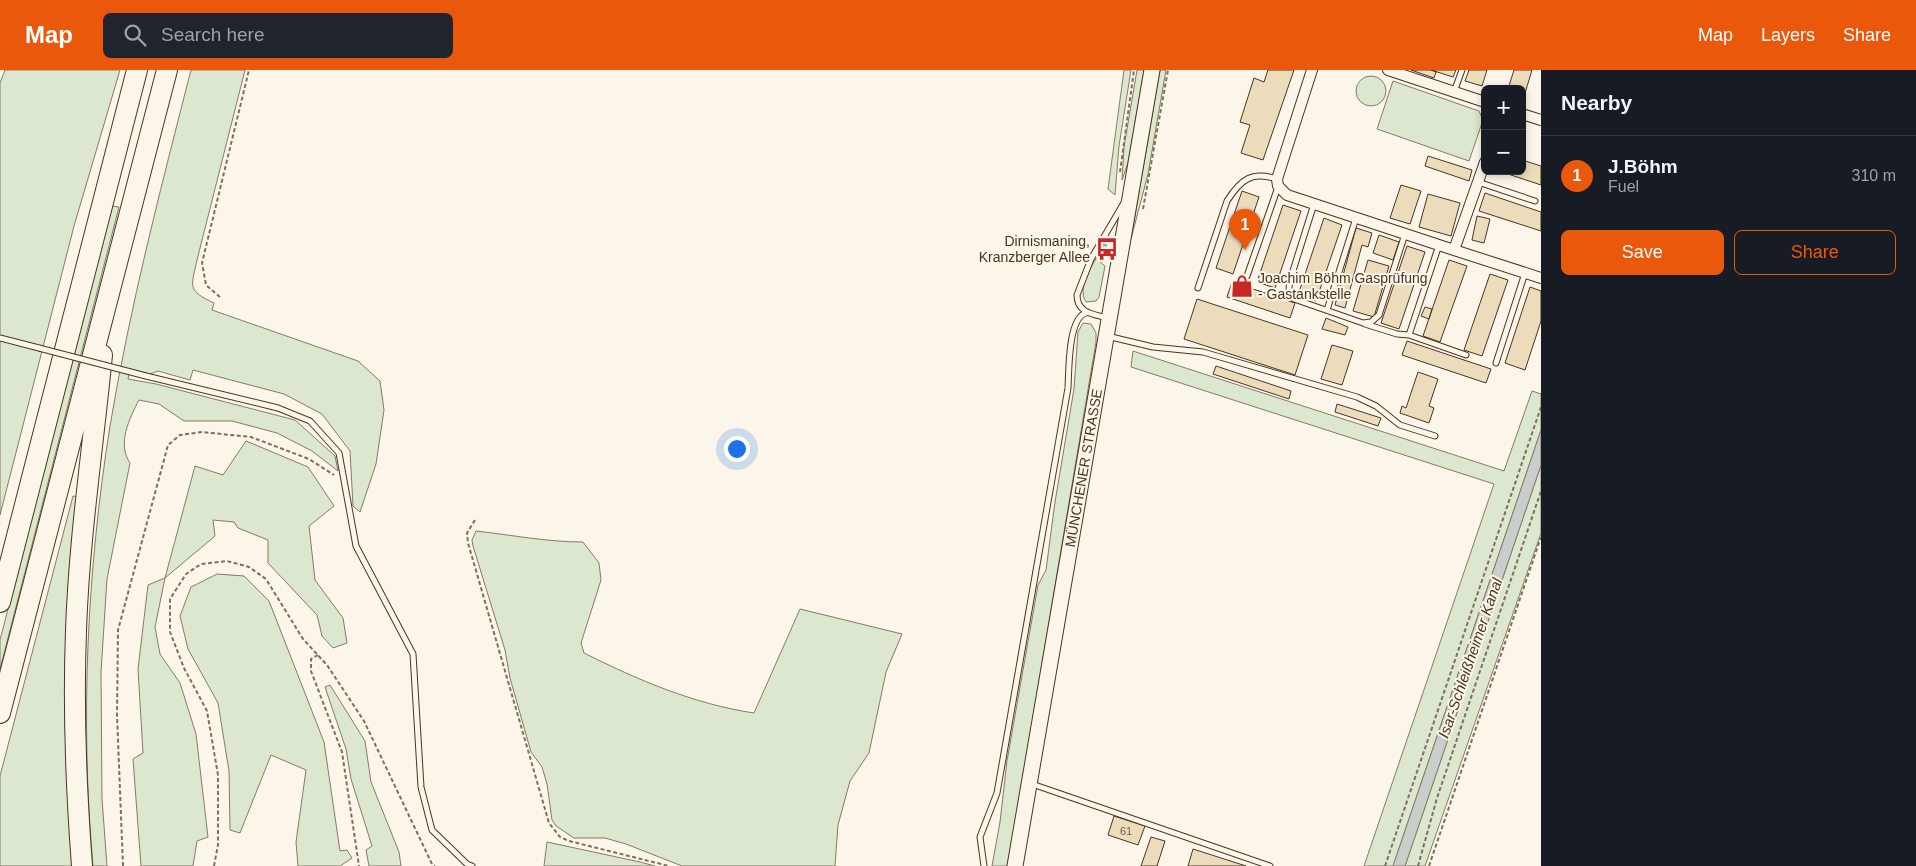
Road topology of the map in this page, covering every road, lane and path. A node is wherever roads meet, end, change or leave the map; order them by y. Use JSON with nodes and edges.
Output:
{"nodes":[{"id":1,"x":137,"y":70,"type":"edge"},
{"id":2,"x":167,"y":70,"type":"edge"},
{"id":3,"x":249,"y":70,"type":"edge"},
{"id":4,"x":1134,"y":70,"type":"edge"},
{"id":5,"x":1152,"y":70,"type":"edge"},
{"id":6,"x":1312,"y":70,"type":"edge"},
{"id":7,"x":1462,"y":70,"type":"edge"},
{"id":8,"x":1395,"y":71,"type":"edge"},
{"id":9,"x":1454,"y":92,"type":"junction"},
{"id":10,"x":1481,"y":101,"type":"edge"},
{"id":11,"x":1526,"y":115,"type":"edge"},
{"id":12,"x":1541,"y":120,"type":"edge"},
{"id":13,"x":1481,"y":173,"type":"edge"},
{"id":14,"x":1120,"y":174,"type":"dead end"},
{"id":15,"x":1478,"y":181,"type":"junction"},
{"id":16,"x":1278,"y":182,"type":"junction"},
{"id":17,"x":1131,"y":191,"type":"junction"},
{"id":18,"x":1535,"y":201,"type":"dead end"},
{"id":19,"x":1314,"y":204,"type":"junction"},
{"id":20,"x":1356,"y":218,"type":"junction"},
{"id":21,"x":1405,"y":234,"type":"junction"},
{"id":22,"x":1439,"y":245,"type":"junction"},
{"id":23,"x":1454,"y":250,"type":"junction"},
{"id":24,"x":1525,"y":273,"type":"junction"},
{"id":25,"x":1248,"y":276,"type":"dead end"},
{"id":26,"x":1541,"y":278,"type":"edge"},
{"id":27,"x":109,"y":288,"type":"junction"},
{"id":28,"x":1198,"y":288,"type":"dead end"},
{"id":29,"x":220,"y":297,"type":"dead end"},
{"id":30,"x":1327,"y":310,"type":"junction"},
{"id":31,"x":1086,"y":313,"type":"junction"},
{"id":32,"x":1110,"y":319,"type":"junction"},
{"id":33,"x":1362,"y":323,"type":"junction"},
{"id":34,"x":1409,"y":335,"type":"junction"},
{"id":35,"x":1107,"y":336,"type":"junction"},
{"id":36,"x":0,"y":338,"type":"edge"},
{"id":37,"x":1466,"y":355,"type":"dead end"},
{"id":38,"x":1496,"y":362,"type":"dead end"},
{"id":39,"x":1541,"y":408,"type":"edge"},
{"id":40,"x":1435,"y":436,"type":"dead end"},
{"id":41,"x":345,"y":482,"type":"junction"},
{"id":42,"x":1541,"y":491,"type":"edge"},
{"id":43,"x":475,"y":520,"type":"dead end"},
{"id":44,"x":1541,"y":537,"type":"edge"},
{"id":45,"x":0,"y":602,"type":"edge"},
{"id":46,"x":318,"y":655,"type":"junction"},
{"id":47,"x":0,"y":713,"type":"edge"},
{"id":48,"x":1029,"y":783,"type":"junction"},
{"id":49,"x":82,"y":866,"type":"edge"},
{"id":50,"x":123,"y":866,"type":"edge"},
{"id":51,"x":214,"y":866,"type":"edge"},
{"id":52,"x":359,"y":866,"type":"edge"},
{"id":53,"x":436,"y":866,"type":"edge"},
{"id":54,"x":472,"y":866,"type":"edge"},
{"id":55,"x":669,"y":866,"type":"edge"},
{"id":56,"x":984,"y":866,"type":"edge"},
{"id":57,"x":1015,"y":866,"type":"edge"},
{"id":58,"x":1270,"y":866,"type":"edge"},
{"id":59,"x":1385,"y":866,"type":"edge"},
{"id":60,"x":1418,"y":866,"type":"edge"},
{"id":61,"x":1429,"y":866,"type":"edge"}],
"edges":[{"from":1,"to":45,"type":"highway"},
{"from":2,"to":27,"type":"highway"},
{"from":3,"to":29,"type":"path"},
{"from":4,"to":14,"type":"path"},
{"from":5,"to":17,"type":"main road","name":"MÜNCHENER STRASSE"},
{"from":6,"to":16,"type":"street"},
{"from":7,"to":9,"type":"lane"},
{"from":8,"to":9,"type":"street"},
{"from":9,"to":10,"type":"street"},
{"from":11,"to":12,"type":"street"},
{"from":13,"to":15,"type":"street"},
{"from":15,"to":18,"type":"lane"},
{"from":15,"to":23,"type":"street"},
{"from":16,"to":19,"type":"street"},
{"from":16,"to":25,"type":"lane"},
{"from":16,"to":28,"type":"lane"},
{"from":17,"to":31,"type":"lane"},
{"from":17,"to":32,"type":"main road","name":"MÜNCHENER STRASSE"},
{"from":19,"to":20,"type":"street"},
{"from":19,"to":30,"type":"lane"},
{"from":20,"to":21,"type":"street"},
{"from":20,"to":30,"type":"lane"},
{"from":21,"to":22,"type":"street"},
{"from":21,"to":33,"type":"lane"},
{"from":22,"to":23,"type":"street"},
{"from":22,"to":34,"type":"lane"},
{"from":23,"to":24,"type":"street"},
{"from":24,"to":26,"type":"street"},
{"from":24,"to":38,"type":"lane"},
{"from":27,"to":47,"type":"highway"},
{"from":27,"to":49,"type":"highway"},
{"from":30,"to":33,"type":"lane"},
{"from":31,"to":32,"type":"lane"},
{"from":31,"to":56,"type":"lane"},
{"from":32,"to":35,"type":"main road","name":"MÜNCHENER STRASSE"},
{"from":33,"to":34,"type":"lane"},
{"from":34,"to":37,"type":"lane"},
{"from":35,"to":40,"type":"lane"},
{"from":35,"to":48,"type":"main road","name":"MÜNCHENER STRASSE"},
{"from":36,"to":41,"type":"lane","bridge":true},
{"from":39,"to":59,"type":"path"},
{"from":41,"to":50,"type":"path"},
{"from":41,"to":54,"type":"lane"},
{"from":42,"to":60,"type":"path"},
{"from":43,"to":55,"type":"path"},
{"from":44,"to":61,"type":"path"},
{"from":46,"to":51,"type":"path"},
{"from":46,"to":52,"type":"path"},
{"from":46,"to":53,"type":"path"},
{"from":48,"to":57,"type":"main road","name":"MÜNCHENER STRASSE"},
{"from":48,"to":58,"type":"lane"}]}
